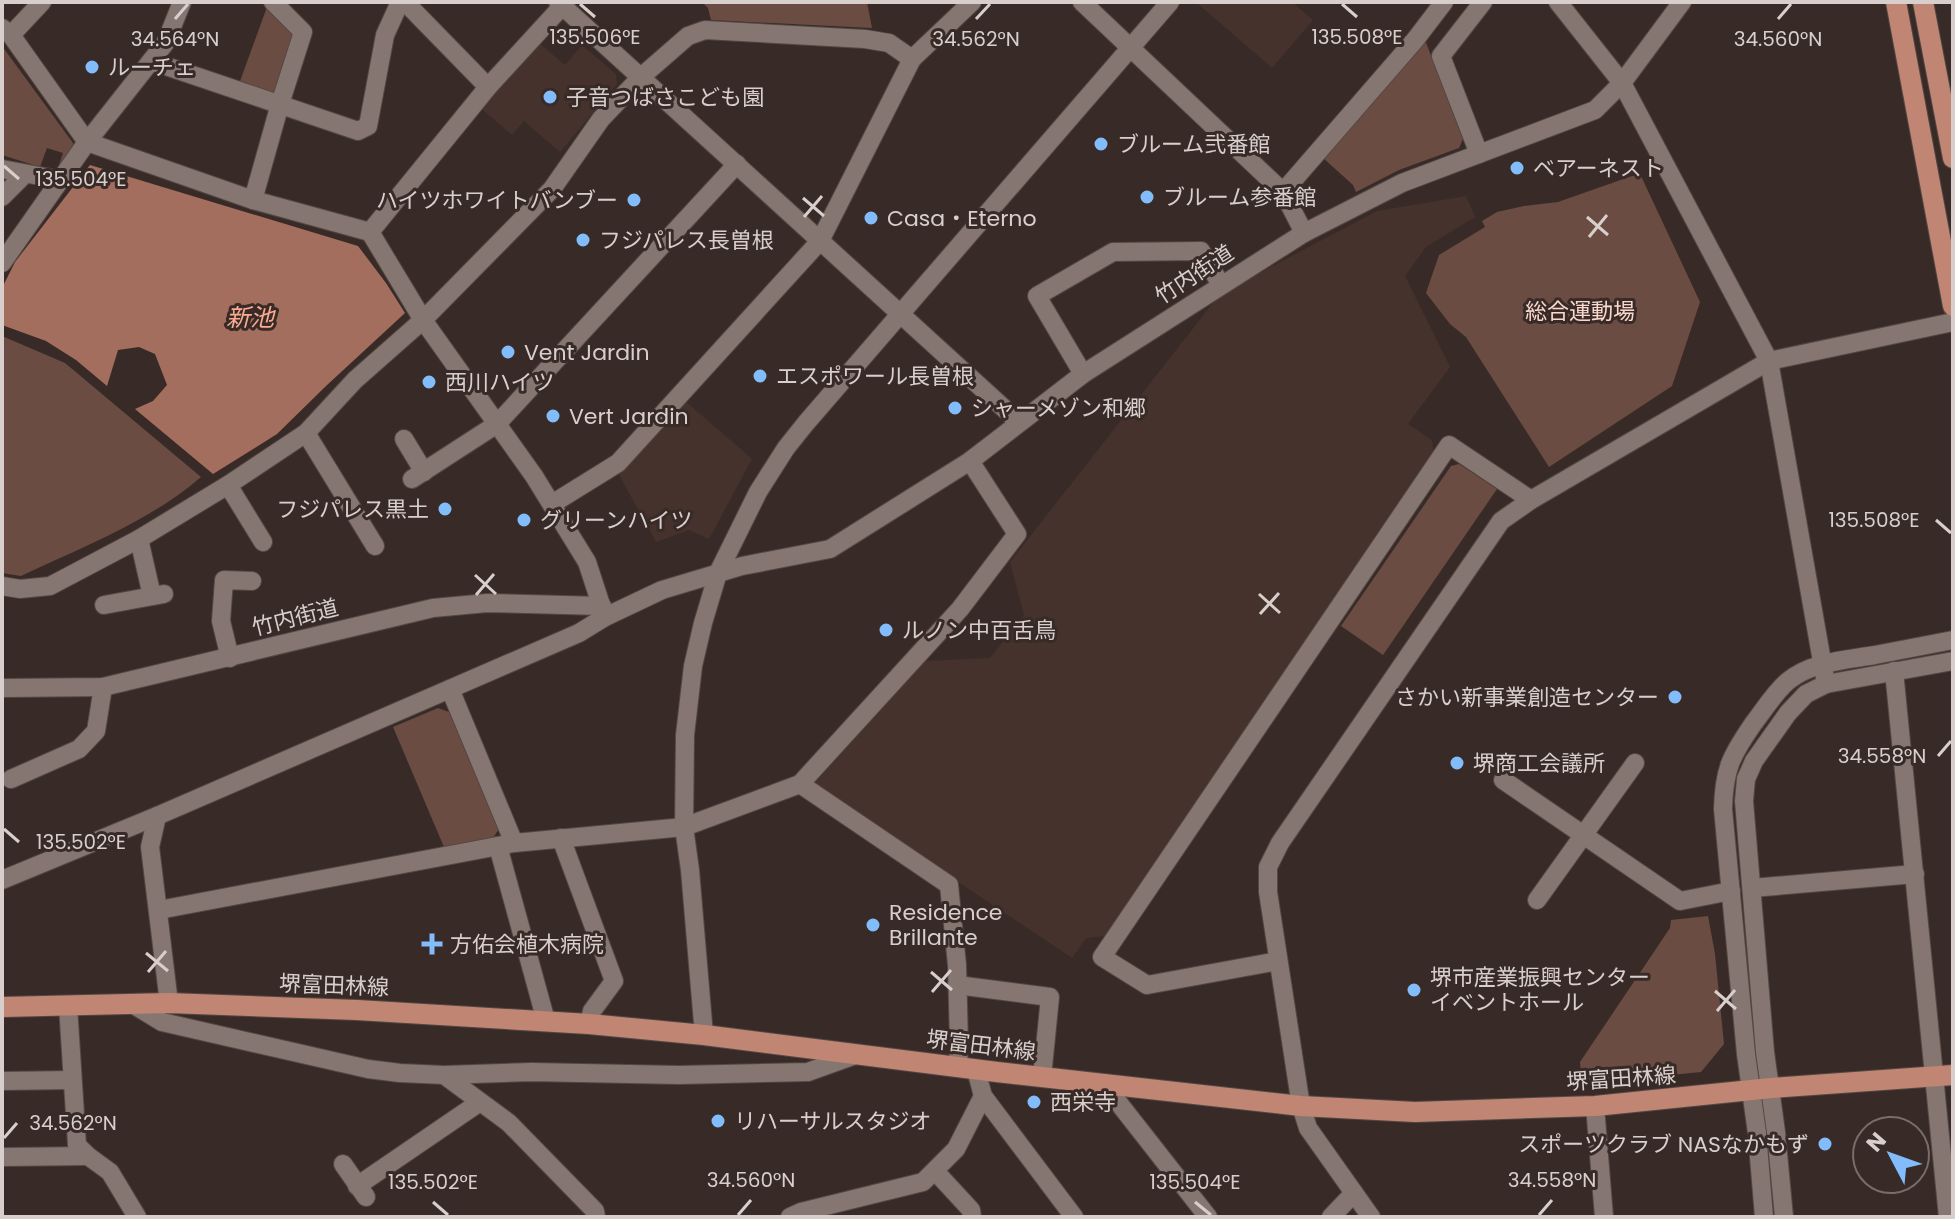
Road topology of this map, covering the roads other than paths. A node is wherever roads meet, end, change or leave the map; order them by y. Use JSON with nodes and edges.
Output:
{"nodes":[{"id":1,"x":42,"y":2,"type":"edge"},
{"id":2,"x":182,"y":2,"type":"edge"},
{"id":3,"x":273,"y":2,"type":"edge"},
{"id":4,"x":403,"y":2,"type":"edge"},
{"id":5,"x":972,"y":2,"type":"edge"},
{"id":6,"x":1082,"y":2,"type":"edge"},
{"id":7,"x":1170,"y":2,"type":"edge"},
{"id":8,"x":1444,"y":2,"type":"edge"},
{"id":9,"x":1483,"y":2,"type":"edge"},
{"id":10,"x":1558,"y":2,"type":"edge"},
{"id":11,"x":1682,"y":2,"type":"edge"},
{"id":12,"x":1896,"y":2,"type":"edge"},
{"id":13,"x":1923,"y":2,"type":"edge"},
{"id":14,"x":562,"y":3,"type":"edge"},
{"id":15,"x":6,"y":31,"type":"edge"},
{"id":16,"x":1130,"y":48,"type":"junction"},
{"id":17,"x":912,"y":59,"type":"junction"},
{"id":18,"x":151,"y":61,"type":"junction"},
{"id":19,"x":641,"y":77,"type":"junction"},
{"id":20,"x":1622,"y":83,"type":"junction"},
{"id":21,"x":488,"y":87,"type":"junction"},
{"id":22,"x":280,"y":104,"type":"junction"},
{"id":23,"x":87,"y":142,"type":"junction"},
{"id":24,"x":1479,"y":154,"type":"junction"},
{"id":25,"x":1953,"y":158,"type":"edge"},
{"id":26,"x":737,"y":164,"type":"junction"},
{"id":27,"x":2,"y":169,"type":"edge"},
{"id":28,"x":25,"y":174,"type":"junction"},
{"id":29,"x":61,"y":180,"type":"junction"},
{"id":30,"x":1283,"y":192,"type":"junction"},
{"id":31,"x":2,"y":197,"type":"edge"},
{"id":32,"x":253,"y":200,"type":"junction"},
{"id":33,"x":370,"y":232,"type":"junction"},
{"id":34,"x":1304,"y":233,"type":"junction"},
{"id":35,"x":820,"y":241,"type":"junction"},
{"id":36,"x":2,"y":263,"type":"edge"},
{"id":37,"x":1221,"y":285,"type":"junction"},
{"id":38,"x":1953,"y":306,"type":"edge"},
{"id":39,"x":901,"y":314,"type":"junction"},
{"id":40,"x":423,"y":320,"type":"junction"},
{"id":41,"x":1953,"y":322,"type":"edge"},
{"id":42,"x":1769,"y":361,"type":"junction"},
{"id":43,"x":1083,"y":374,"type":"junction"},
{"id":44,"x":1019,"y":422,"type":"junction"},
{"id":45,"x":497,"y":424,"type":"junction"},
{"id":46,"x":306,"y":433,"type":"junction"},
{"id":47,"x":404,"y":439,"type":"dead end"},
{"id":48,"x":970,"y":461,"type":"junction"},
{"id":49,"x":228,"y":485,"type":"junction"},
{"id":50,"x":1531,"y":500,"type":"junction"},
{"id":51,"x":552,"y":504,"type":"junction"},
{"id":52,"x":139,"y":539,"type":"junction"},
{"id":53,"x":263,"y":542,"type":"dead end"},
{"id":54,"x":375,"y":546,"type":"dead end"},
{"id":55,"x":718,"y":573,"type":"junction"},
{"id":56,"x":252,"y":581,"type":"dead end"},
{"id":57,"x":2,"y":586,"type":"edge"},
{"id":58,"x":104,"y":605,"type":"dead end"},
{"id":59,"x":604,"y":612,"type":"junction"},
{"id":60,"x":1953,"y":640,"type":"edge"},
{"id":61,"x":230,"y":658,"type":"junction"},
{"id":62,"x":1953,"y":661,"type":"edge"},
{"id":63,"x":1823,"y":664,"type":"junction"},
{"id":64,"x":1894,"y":671,"type":"junction"},
{"id":65,"x":1826,"y":684,"type":"junction"},
{"id":66,"x":103,"y":687,"type":"junction"},
{"id":67,"x":2,"y":688,"type":"edge"},
{"id":68,"x":450,"y":689,"type":"junction"},
{"id":69,"x":1635,"y":763,"type":"dead end"},
{"id":70,"x":11,"y":779,"type":"dead end"},
{"id":71,"x":1503,"y":780,"type":"dead end"},
{"id":72,"x":800,"y":784,"type":"junction"},
{"id":73,"x":157,"y":816,"type":"junction"},
{"id":74,"x":684,"y":827,"type":"junction"},
{"id":75,"x":1583,"y":836,"type":"junction"},
{"id":76,"x":561,"y":838,"type":"junction"},
{"id":77,"x":506,"y":844,"type":"junction"},
{"id":78,"x":1915,"y":874,"type":"junction"},
{"id":79,"x":2,"y":880,"type":"edge"},
{"id":80,"x":1752,"y":888,"type":"junction"},
{"id":81,"x":1731,"y":891,"type":"junction"},
{"id":82,"x":1537,"y":900,"type":"dead end"},
{"id":83,"x":159,"y":910,"type":"junction"},
{"id":84,"x":1278,"y":961,"type":"junction"},
{"id":85,"x":957,"y":985,"type":"junction"},
{"id":86,"x":169,"y":1003,"type":"junction"},
{"id":87,"x":134,"y":1005,"type":"junction"},
{"id":88,"x":68,"y":1006,"type":"junction"},
{"id":89,"x":2,"y":1007,"type":"edge"},
{"id":90,"x":546,"y":1021,"type":"junction"},
{"id":91,"x":589,"y":1024,"type":"junction"},
{"id":92,"x":704,"y":1035,"type":"junction"},
{"id":93,"x":858,"y":1054,"type":"junction"},
{"id":94,"x":967,"y":1069,"type":"junction"},
{"id":95,"x":444,"y":1075,"type":"junction"},
{"id":96,"x":1944,"y":1076,"type":"edge"},
{"id":97,"x":1042,"y":1077,"type":"junction"},
{"id":98,"x":72,"y":1080,"type":"junction"},
{"id":99,"x":2,"y":1081,"type":"edge"},
{"id":100,"x":1103,"y":1083,"type":"junction"},
{"id":101,"x":1761,"y":1089,"type":"junction"},
{"id":102,"x":983,"y":1096,"type":"junction"},
{"id":103,"x":480,"y":1102,"type":"junction"},
{"id":104,"x":1301,"y":1106,"type":"junction"},
{"id":105,"x":1595,"y":1106,"type":"junction"},
{"id":106,"x":88,"y":1156,"type":"junction"},
{"id":107,"x":2,"y":1157,"type":"edge"},
{"id":108,"x":343,"y":1164,"type":"dead end"},
{"id":109,"x":935,"y":1171,"type":"junction"},
{"id":110,"x":1354,"y":1193,"type":"junction"},
{"id":111,"x":137,"y":1217,"type":"edge"},
{"id":112,"x":596,"y":1217,"type":"edge"},
{"id":113,"x":790,"y":1217,"type":"edge"},
{"id":114,"x":972,"y":1217,"type":"edge"},
{"id":115,"x":1074,"y":1217,"type":"edge"},
{"id":116,"x":1208,"y":1217,"type":"edge"},
{"id":117,"x":1331,"y":1217,"type":"edge"},
{"id":118,"x":1371,"y":1217,"type":"edge"},
{"id":119,"x":1604,"y":1217,"type":"edge"},
{"id":120,"x":1764,"y":1217,"type":"edge"},
{"id":121,"x":1784,"y":1217,"type":"edge"},
{"id":122,"x":1948,"y":1217,"type":"edge"}],
"edges":[{"from":1,"to":15,"type":"street"},
{"from":2,"to":18,"type":"street"},
{"from":3,"to":22,"type":"street"},
{"from":4,"to":21,"type":"street"},
{"from":4,"to":22,"type":"street"},
{"from":5,"to":17,"type":"street"},
{"from":6,"to":16,"type":"street"},
{"from":7,"to":16,"type":"street"},
{"from":8,"to":30,"type":"street"},
{"from":9,"to":24,"type":"street"},
{"from":10,"to":20,"type":"street"},
{"from":11,"to":20,"type":"street","name":"竹内街道"},
{"from":12,"to":38,"type":"main road"},
{"from":13,"to":25,"type":"main road"},
{"from":14,"to":19,"type":"street"},
{"from":14,"to":21,"type":"street"},
{"from":15,"to":23,"type":"street"},
{"from":16,"to":30,"type":"street"},
{"from":16,"to":39,"type":"street"},
{"from":17,"to":19,"type":"street"},
{"from":17,"to":35,"type":"street"},
{"from":18,"to":22,"type":"street"},
{"from":18,"to":23,"type":"street"},
{"from":19,"to":26,"type":"street"},
{"from":19,"to":40,"type":"street"},
{"from":20,"to":24,"type":"street","name":"竹内街道"},
{"from":20,"to":42,"type":"street"},
{"from":21,"to":33,"type":"street"},
{"from":22,"to":32,"type":"street"},
{"from":23,"to":29,"type":"street"},
{"from":23,"to":32,"type":"street"},
{"from":24,"to":34,"type":"street","name":"竹内街道"},
{"from":26,"to":35,"type":"street"},
{"from":26,"to":45,"type":"street"},
{"from":27,"to":28,"type":"street"},
{"from":28,"to":29,"type":"street"},
{"from":28,"to":31,"type":"street"},
{"from":29,"to":36,"type":"street"},
{"from":30,"to":34,"type":"street"},
{"from":32,"to":33,"type":"street"},
{"from":33,"to":40,"type":"street"},
{"from":34,"to":37,"type":"street","name":"竹内街道"},
{"from":35,"to":39,"type":"street"},
{"from":35,"to":51,"type":"street"},
{"from":37,"to":43,"type":"street","name":"竹内街道"},
{"from":37,"to":43,"type":"street"},
{"from":39,"to":44,"type":"street"},
{"from":39,"to":55,"type":"street"},
{"from":40,"to":45,"type":"street"},
{"from":40,"to":46,"type":"street"},
{"from":41,"to":42,"type":"street"},
{"from":42,"to":50,"type":"street"},
{"from":42,"to":63,"type":"street"},
{"from":43,"to":44,"type":"street","name":"竹内街道"},
{"from":44,"to":48,"type":"street","name":"竹内街道"},
{"from":45,"to":47,"type":"street"},
{"from":45,"to":51,"type":"street"},
{"from":46,"to":49,"type":"street"},
{"from":46,"to":54,"type":"street"},
{"from":48,"to":55,"type":"street","name":"竹内街道"},
{"from":48,"to":72,"type":"street"},
{"from":49,"to":52,"type":"street"},
{"from":49,"to":53,"type":"street"},
{"from":50,"to":84,"type":"street"},
{"from":50,"to":84,"type":"street"},
{"from":51,"to":59,"type":"street"},
{"from":52,"to":57,"type":"street"},
{"from":52,"to":58,"type":"street"},
{"from":55,"to":59,"type":"street","name":"竹内街道"},
{"from":55,"to":74,"type":"street"},
{"from":56,"to":61,"type":"street"},
{"from":59,"to":61,"type":"street","name":"竹内街道"},
{"from":59,"to":68,"type":"street","name":"竹内街道"},
{"from":60,"to":63,"type":"street"},
{"from":61,"to":66,"type":"street","name":"竹内街道"},
{"from":62,"to":64,"type":"street"},
{"from":63,"to":65,"type":"street"},
{"from":63,"to":81,"type":"street"},
{"from":64,"to":65,"type":"street"},
{"from":64,"to":78,"type":"street"},
{"from":65,"to":80,"type":"street"},
{"from":66,"to":67,"type":"street","name":"竹内街道"},
{"from":66,"to":70,"type":"street"},
{"from":68,"to":73,"type":"street","name":"竹内街道"},
{"from":68,"to":77,"type":"street"},
{"from":69,"to":75,"type":"street"},
{"from":71,"to":75,"type":"street"},
{"from":72,"to":74,"type":"street"},
{"from":72,"to":85,"type":"street"},
{"from":73,"to":79,"type":"street","name":"竹内街道"},
{"from":73,"to":83,"type":"street"},
{"from":74,"to":76,"type":"street"},
{"from":74,"to":92,"type":"street"},
{"from":75,"to":81,"type":"street"},
{"from":75,"to":82,"type":"street"},
{"from":76,"to":77,"type":"street"},
{"from":76,"to":91,"type":"street"},
{"from":77,"to":83,"type":"street"},
{"from":77,"to":90,"type":"street"},
{"from":78,"to":80,"type":"street"},
{"from":78,"to":96,"type":"street"},
{"from":80,"to":101,"type":"street"},
{"from":81,"to":101,"type":"street"},
{"from":83,"to":86,"type":"street"},
{"from":84,"to":104,"type":"street"},
{"from":85,"to":94,"type":"street"},
{"from":85,"to":97,"type":"street"},
{"from":86,"to":87,"type":"main road","name":"堺富田林線"},
{"from":86,"to":90,"type":"main road","name":"堺富田林線"},
{"from":87,"to":88,"type":"main road","name":"堺富田林線"},
{"from":87,"to":95,"type":"street"},
{"from":88,"to":89,"type":"main road","name":"堺富田林線"},
{"from":88,"to":98,"type":"street"},
{"from":90,"to":91,"type":"main road","name":"堺富田林線"},
{"from":91,"to":92,"type":"main road","name":"堺富田林線"},
{"from":92,"to":93,"type":"main road","name":"堺富田林線"},
{"from":93,"to":94,"type":"main road","name":"堺富田林線"},
{"from":93,"to":95,"type":"street"},
{"from":94,"to":97,"type":"main road","name":"堺富田林線"},
{"from":94,"to":102,"type":"street"},
{"from":95,"to":103,"type":"street"},
{"from":96,"to":101,"type":"main road","name":"堺富田林線"},
{"from":96,"to":122,"type":"street"},
{"from":97,"to":100,"type":"main road","name":"堺富田林線"},
{"from":98,"to":99,"type":"street"},
{"from":98,"to":106,"type":"street"},
{"from":100,"to":104,"type":"main road","name":"堺富田林線"},
{"from":100,"to":116,"type":"street"},
{"from":101,"to":105,"type":"main road","name":"堺富田林線"},
{"from":101,"to":120,"type":"street"},
{"from":101,"to":121,"type":"street"},
{"from":102,"to":109,"type":"street"},
{"from":102,"to":115,"type":"street"},
{"from":103,"to":108,"type":"street"},
{"from":103,"to":112,"type":"street"},
{"from":104,"to":105,"type":"main road","name":"堺富田林線"},
{"from":104,"to":110,"type":"street"},
{"from":105,"to":119,"type":"street"},
{"from":106,"to":107,"type":"street"},
{"from":106,"to":111,"type":"street"},
{"from":109,"to":113,"type":"street"},
{"from":109,"to":114,"type":"street"},
{"from":110,"to":117,"type":"street"},
{"from":110,"to":118,"type":"street"}]}
